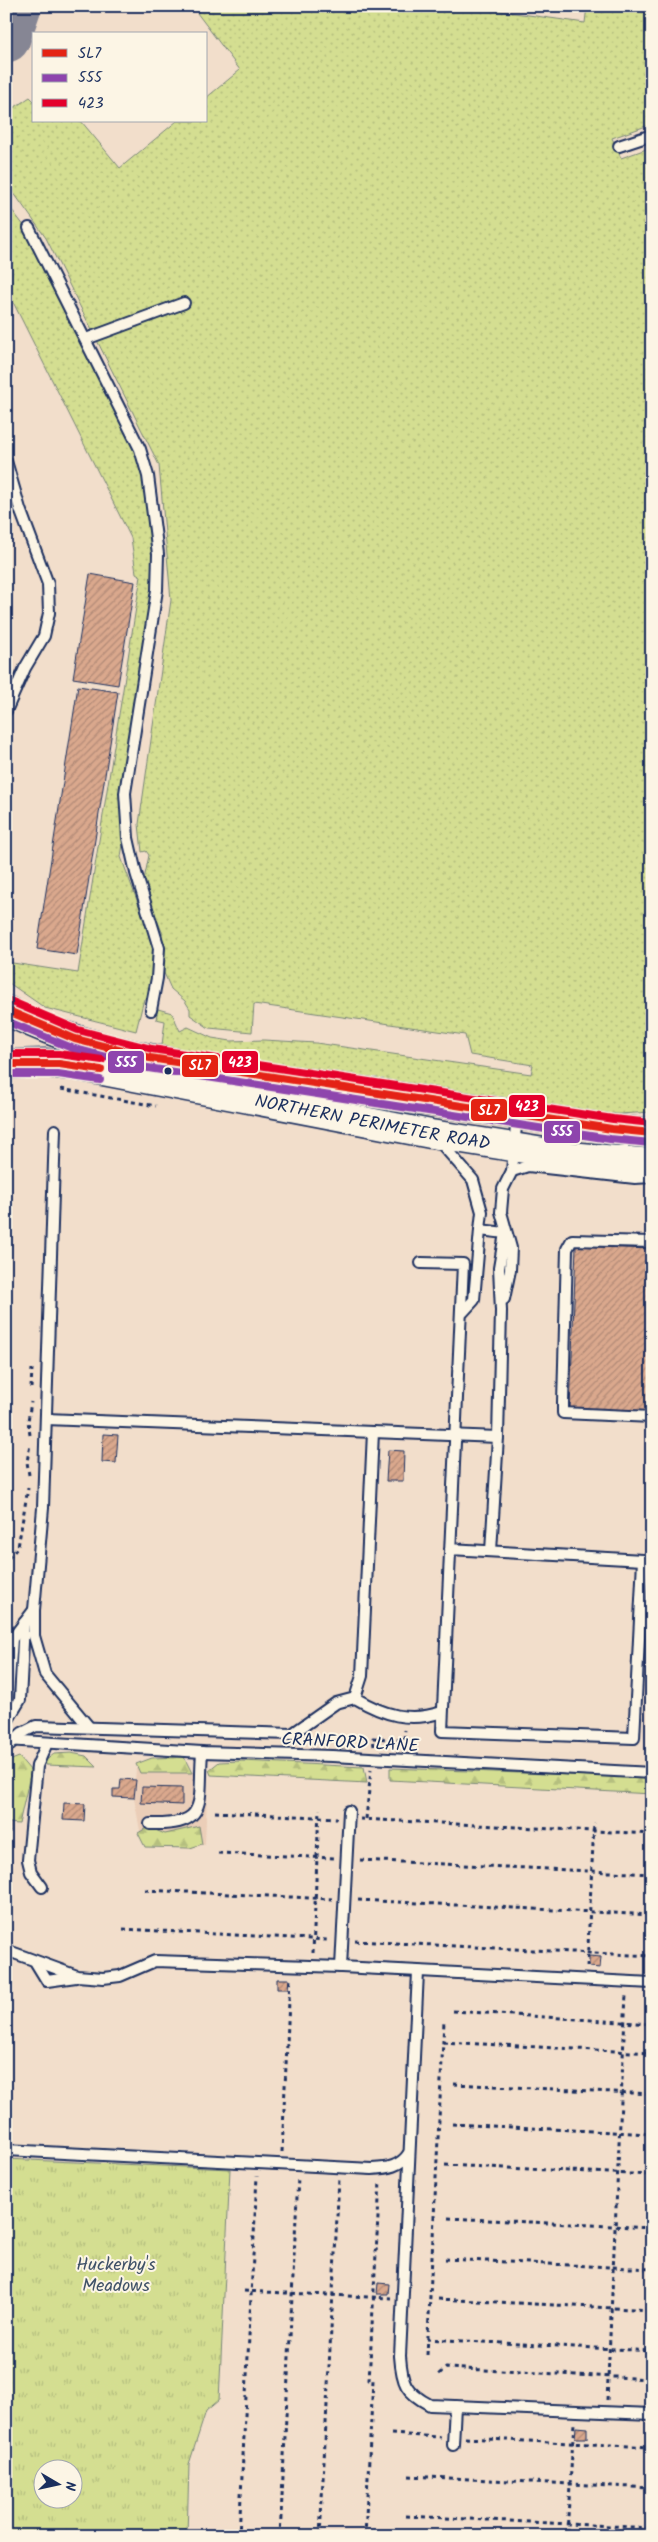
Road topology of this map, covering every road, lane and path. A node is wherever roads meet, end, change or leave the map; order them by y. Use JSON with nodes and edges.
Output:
{"nodes":[{"id":1,"x":652,"y":135,"type":"edge"},
{"id":2,"x":620,"y":146,"type":"dead end"},
{"id":3,"x":29,"y":228,"type":"dead end"},
{"id":4,"x":184,"y":303,"type":"dead end"},
{"id":5,"x":86,"y":339,"type":"junction"},
{"id":6,"x":6,"y":461,"type":"edge"},
{"id":7,"x":6,"y":711,"type":"edge"},
{"id":8,"x":6,"y":1010,"type":"edge"},
{"id":9,"x":151,"y":1010,"type":"dead end"},
{"id":10,"x":6,"y":1064,"type":"edge"},
{"id":11,"x":517,"y":1114,"type":"junction"},
{"id":12,"x":55,"y":1130,"type":"dead end"},
{"id":13,"x":652,"y":1133,"type":"edge"},
{"id":14,"x":431,"y":1134,"type":"junction"},
{"id":15,"x":513,"y":1159,"type":"junction"},
{"id":16,"x":652,"y":1163,"type":"edge"},
{"id":17,"x":652,"y":1177,"type":"edge"},
{"id":18,"x":480,"y":1230,"type":"junction"},
{"id":19,"x":505,"y":1233,"type":"junction"},
{"id":20,"x":652,"y":1242,"type":"edge"},
{"id":21,"x":420,"y":1263,"type":"dead end"},
{"id":22,"x":463,"y":1312,"type":"junction"},
{"id":23,"x":48,"y":1354,"type":"junction"},
{"id":24,"x":652,"y":1417,"type":"edge"},
{"id":25,"x":46,"y":1419,"type":"junction"},
{"id":26,"x":373,"y":1432,"type":"junction"},
{"id":27,"x":457,"y":1436,"type":"junction"},
{"id":28,"x":498,"y":1437,"type":"junction"},
{"id":29,"x":450,"y":1549,"type":"junction"},
{"id":30,"x":491,"y":1551,"type":"junction"},
{"id":31,"x":6,"y":1565,"type":"edge"},
{"id":32,"x":34,"y":1610,"type":"junction"},
{"id":33,"x":355,"y":1698,"type":"junction"},
{"id":34,"x":442,"y":1712,"type":"junction"},
{"id":35,"x":7,"y":1722,"type":"edge"},
{"id":36,"x":88,"y":1726,"type":"junction"},
{"id":37,"x":9,"y":1742,"type":"edge"},
{"id":38,"x":47,"y":1743,"type":"junction"},
{"id":39,"x":202,"y":1752,"type":"junction"},
{"id":40,"x":652,"y":1773,"type":"edge"},
{"id":41,"x":319,"y":1809,"type":"dead end"},
{"id":42,"x":215,"y":1812,"type":"dead end"},
{"id":43,"x":349,"y":1815,"type":"junction"},
{"id":44,"x":319,"y":1817,"type":"junction"},
{"id":45,"x":594,"y":1823,"type":"dead end"},
{"id":46,"x":150,"y":1824,"type":"dead end"},
{"id":47,"x":594,"y":1831,"type":"junction"},
{"id":48,"x":652,"y":1834,"type":"edge"},
{"id":49,"x":218,"y":1853,"type":"dead end"},
{"id":50,"x":317,"y":1857,"type":"junction"},
{"id":51,"x":346,"y":1859,"type":"junction"},
{"id":52,"x":592,"y":1871,"type":"junction"},
{"id":53,"x":652,"y":1874,"type":"edge"},
{"id":54,"x":42,"y":1887,"type":"dead end"},
{"id":55,"x":145,"y":1890,"type":"dead end"},
{"id":56,"x":315,"y":1898,"type":"junction"},
{"id":57,"x":344,"y":1899,"type":"junction"},
{"id":58,"x":590,"y":1912,"type":"junction"},
{"id":59,"x":652,"y":1915,"type":"edge"},
{"id":60,"x":123,"y":1929,"type":"dead end"},
{"id":61,"x":342,"y":1936,"type":"junction"},
{"id":62,"x":314,"y":1939,"type":"junction"},
{"id":63,"x":6,"y":1950,"type":"edge"},
{"id":64,"x":588,"y":1953,"type":"junction"},
{"id":65,"x":652,"y":1956,"type":"edge"},
{"id":66,"x":291,"y":1966,"type":"junction"},
{"id":67,"x":312,"y":1966,"type":"junction"},
{"id":68,"x":341,"y":1968,"type":"junction"},
{"id":69,"x":418,"y":1972,"type":"junction"},
{"id":70,"x":586,"y":1980,"type":"junction"},
{"id":71,"x":652,"y":1983,"type":"edge"},
{"id":72,"x":626,"y":1994,"type":"dead end"},
{"id":73,"x":453,"y":2011,"type":"dead end"},
{"id":74,"x":444,"y":2022,"type":"dead end"},
{"id":75,"x":625,"y":2023,"type":"junction"},
{"id":76,"x":652,"y":2024,"type":"edge"},
{"id":77,"x":443,"y":2042,"type":"junction"},
{"id":78,"x":624,"y":2051,"type":"junction"},
{"id":79,"x":652,"y":2053,"type":"edge"},
{"id":80,"x":454,"y":2084,"type":"dead end"},
{"id":81,"x":622,"y":2092,"type":"junction"},
{"id":82,"x":652,"y":2094,"type":"edge"},
{"id":83,"x":452,"y":2124,"type":"dead end"},
{"id":84,"x":620,"y":2133,"type":"junction"},
{"id":85,"x":652,"y":2134,"type":"edge"},
{"id":86,"x":6,"y":2150,"type":"edge"},
{"id":87,"x":410,"y":2152,"type":"junction"},
{"id":88,"x":282,"y":2164,"type":"junction"},
{"id":89,"x":445,"y":2164,"type":"dead end"},
{"id":90,"x":257,"y":2173,"type":"dead end"},
{"id":91,"x":618,"y":2173,"type":"junction"},
{"id":92,"x":652,"y":2175,"type":"edge"},
{"id":93,"x":298,"y":2176,"type":"dead end"},
{"id":94,"x":339,"y":2178,"type":"dead end"},
{"id":95,"x":380,"y":2181,"type":"dead end"},
{"id":96,"x":448,"y":2218,"type":"dead end"},
{"id":97,"x":615,"y":2226,"type":"junction"},
{"id":98,"x":652,"y":2228,"type":"edge"},
{"id":99,"x":445,"y":2259,"type":"dead end"},
{"id":100,"x":613,"y":2267,"type":"junction"},
{"id":101,"x":652,"y":2269,"type":"edge"},
{"id":102,"x":244,"y":2291,"type":"dead end"},
{"id":103,"x":251,"y":2291,"type":"junction"},
{"id":104,"x":292,"y":2293,"type":"junction"},
{"id":105,"x":332,"y":2295,"type":"junction"},
{"id":106,"x":374,"y":2297,"type":"junction"},
{"id":107,"x":402,"y":2298,"type":"junction"},
{"id":108,"x":438,"y":2300,"type":"dead end"},
{"id":109,"x":611,"y":2308,"type":"junction"},
{"id":110,"x":652,"y":2310,"type":"edge"},
{"id":111,"x":427,"y":2339,"type":"junction"},
{"id":112,"x":609,"y":2348,"type":"junction"},
{"id":113,"x":652,"y":2351,"type":"edge"},
{"id":114,"x":427,"y":2355,"type":"dead end"},
{"id":115,"x":439,"y":2374,"type":"dead end"},
{"id":116,"x":608,"y":2376,"type":"junction"},
{"id":117,"x":652,"y":2379,"type":"edge"},
{"id":118,"x":455,"y":2406,"type":"junction"},
{"id":119,"x":575,"y":2410,"type":"junction"},
{"id":120,"x":606,"y":2412,"type":"junction"},
{"id":121,"x":652,"y":2414,"type":"edge"},
{"id":122,"x":391,"y":2434,"type":"dead end"},
{"id":123,"x":453,"y":2441,"type":"junction"},
{"id":124,"x":573,"y":2443,"type":"junction"},
{"id":125,"x":652,"y":2447,"type":"edge"},
{"id":126,"x":409,"y":2476,"type":"dead end"},
{"id":127,"x":570,"y":2484,"type":"junction"},
{"id":128,"x":652,"y":2488,"type":"edge"},
{"id":129,"x":406,"y":2516,"type":"dead end"},
{"id":130,"x":567,"y":2524,"type":"junction"},
{"id":131,"x":652,"y":2528,"type":"edge"},
{"id":132,"x":567,"y":2532,"type":"dead end"},
{"id":133,"x":239,"y":2536,"type":"edge"},
{"id":134,"x":280,"y":2536,"type":"edge"},
{"id":135,"x":320,"y":2536,"type":"edge"},
{"id":136,"x":365,"y":2536,"type":"edge"}],
"edges":[{"from":1,"to":2,"type":"lane"},
{"from":3,"to":5,"type":"lane"},
{"from":4,"to":5,"type":"lane"},
{"from":5,"to":9,"type":"lane"},
{"from":6,"to":7,"type":"lane"},
{"from":8,"to":11,"type":"street","name":"NORTHERN PERIMETER ROAD"},
{"from":10,"to":14,"type":"street","name":"NORTHERN PERIMETER ROAD"},
{"from":11,"to":13,"type":"street","name":"NORTHERN PERIMETER ROAD"},
{"from":11,"to":15,"type":"lane"},
{"from":12,"to":23,"type":"lane"},
{"from":14,"to":15,"type":"street","name":"NORTHERN PERIMETER ROAD"},
{"from":14,"to":18,"type":"lane"},
{"from":15,"to":16,"type":"street","name":"NORTHERN PERIMETER ROAD"},
{"from":15,"to":17,"type":"lane"},
{"from":15,"to":19,"type":"lane"},
{"from":18,"to":19,"type":"lane"},
{"from":18,"to":22,"type":"lane"},
{"from":19,"to":28,"type":"lane"},
{"from":20,"to":24,"type":"lane"},
{"from":21,"to":22,"type":"lane"},
{"from":22,"to":27,"type":"lane"},
{"from":23,"to":25,"type":"lane"},
{"from":23,"to":31,"type":"path"},
{"from":25,"to":26,"type":"lane"},
{"from":25,"to":32,"type":"lane"},
{"from":26,"to":27,"type":"lane"},
{"from":26,"to":33,"type":"lane"},
{"from":27,"to":28,"type":"lane"},
{"from":27,"to":29,"type":"lane"},
{"from":28,"to":30,"type":"lane"},
{"from":29,"to":30,"type":"lane"},
{"from":29,"to":34,"type":"lane"},
{"from":30,"to":34,"type":"lane"},
{"from":32,"to":35,"type":"lane"},
{"from":32,"to":36,"type":"lane"},
{"from":33,"to":34,"type":"lane"},
{"from":33,"to":36,"type":"lane"},
{"from":36,"to":37,"type":"lane"},
{"from":37,"to":38,"type":"lane","name":"CRANFORD LANE"},
{"from":38,"to":39,"type":"lane","name":"CRANFORD LANE"},
{"from":38,"to":54,"type":"lane"},
{"from":39,"to":40,"type":"lane","name":"CRANFORD LANE"},
{"from":39,"to":46,"type":"lane"},
{"from":41,"to":44,"type":"path"},
{"from":42,"to":44,"type":"path"},
{"from":43,"to":44,"type":"path"},
{"from":43,"to":47,"type":"path"},
{"from":43,"to":51,"type":"lane"},
{"from":44,"to":50,"type":"path"},
{"from":45,"to":47,"type":"path"},
{"from":47,"to":48,"type":"path"},
{"from":47,"to":52,"type":"path"},
{"from":49,"to":50,"type":"path"},
{"from":50,"to":51,"type":"path"},
{"from":50,"to":56,"type":"path"},
{"from":51,"to":52,"type":"path"},
{"from":51,"to":57,"type":"lane"},
{"from":52,"to":53,"type":"path"},
{"from":52,"to":58,"type":"path"},
{"from":55,"to":56,"type":"path"},
{"from":56,"to":57,"type":"path"},
{"from":56,"to":62,"type":"path"},
{"from":57,"to":58,"type":"path"},
{"from":57,"to":61,"type":"lane"},
{"from":58,"to":59,"type":"path"},
{"from":58,"to":64,"type":"path"},
{"from":60,"to":62,"type":"path"},
{"from":61,"to":62,"type":"path"},
{"from":61,"to":64,"type":"path"},
{"from":61,"to":68,"type":"lane"},
{"from":62,"to":67,"type":"path"},
{"from":63,"to":66,"type":"lane"},
{"from":64,"to":65,"type":"path"},
{"from":64,"to":70,"type":"path"},
{"from":66,"to":67,"type":"lane"},
{"from":66,"to":88,"type":"path"},
{"from":67,"to":68,"type":"lane"},
{"from":68,"to":69,"type":"lane"},
{"from":69,"to":70,"type":"lane"},
{"from":69,"to":87,"type":"lane"},
{"from":70,"to":71,"type":"lane"},
{"from":72,"to":75,"type":"path"},
{"from":73,"to":75,"type":"path"},
{"from":74,"to":77,"type":"path"},
{"from":75,"to":76,"type":"path"},
{"from":75,"to":78,"type":"path"},
{"from":77,"to":78,"type":"path"},
{"from":77,"to":111,"type":"path"},
{"from":78,"to":79,"type":"path"},
{"from":78,"to":81,"type":"path"},
{"from":80,"to":81,"type":"path"},
{"from":81,"to":82,"type":"path"},
{"from":81,"to":84,"type":"path"},
{"from":83,"to":84,"type":"path"},
{"from":84,"to":85,"type":"path"},
{"from":84,"to":91,"type":"path"},
{"from":86,"to":88,"type":"lane"},
{"from":87,"to":88,"type":"lane"},
{"from":87,"to":107,"type":"lane"},
{"from":89,"to":91,"type":"path"},
{"from":90,"to":103,"type":"path"},
{"from":91,"to":92,"type":"path"},
{"from":91,"to":97,"type":"path"},
{"from":93,"to":104,"type":"path"},
{"from":94,"to":105,"type":"path"},
{"from":95,"to":106,"type":"path"},
{"from":96,"to":97,"type":"path"},
{"from":97,"to":98,"type":"path"},
{"from":97,"to":100,"type":"path"},
{"from":99,"to":100,"type":"path"},
{"from":100,"to":101,"type":"path"},
{"from":100,"to":109,"type":"path"},
{"from":102,"to":103,"type":"path"},
{"from":103,"to":104,"type":"path"},
{"from":103,"to":133,"type":"path"},
{"from":104,"to":105,"type":"path"},
{"from":104,"to":134,"type":"path"},
{"from":105,"to":106,"type":"path"},
{"from":105,"to":135,"type":"path"},
{"from":106,"to":107,"type":"path"},
{"from":106,"to":136,"type":"path"},
{"from":107,"to":118,"type":"lane"},
{"from":108,"to":109,"type":"path"},
{"from":109,"to":110,"type":"path"},
{"from":109,"to":112,"type":"path"},
{"from":111,"to":112,"type":"path"},
{"from":111,"to":114,"type":"path"},
{"from":112,"to":113,"type":"path"},
{"from":112,"to":116,"type":"path"},
{"from":115,"to":116,"type":"path"},
{"from":116,"to":117,"type":"path"},
{"from":116,"to":120,"type":"path"},
{"from":118,"to":119,"type":"lane"},
{"from":118,"to":123,"type":"lane"},
{"from":119,"to":120,"type":"lane"},
{"from":119,"to":124,"type":"path"},
{"from":120,"to":121,"type":"lane"},
{"from":122,"to":123,"type":"path"},
{"from":123,"to":124,"type":"path"},
{"from":124,"to":125,"type":"path"},
{"from":124,"to":127,"type":"path"},
{"from":126,"to":127,"type":"path"},
{"from":127,"to":128,"type":"path"},
{"from":127,"to":130,"type":"path"},
{"from":129,"to":130,"type":"path"},
{"from":130,"to":131,"type":"path"},
{"from":130,"to":132,"type":"path"}]}
